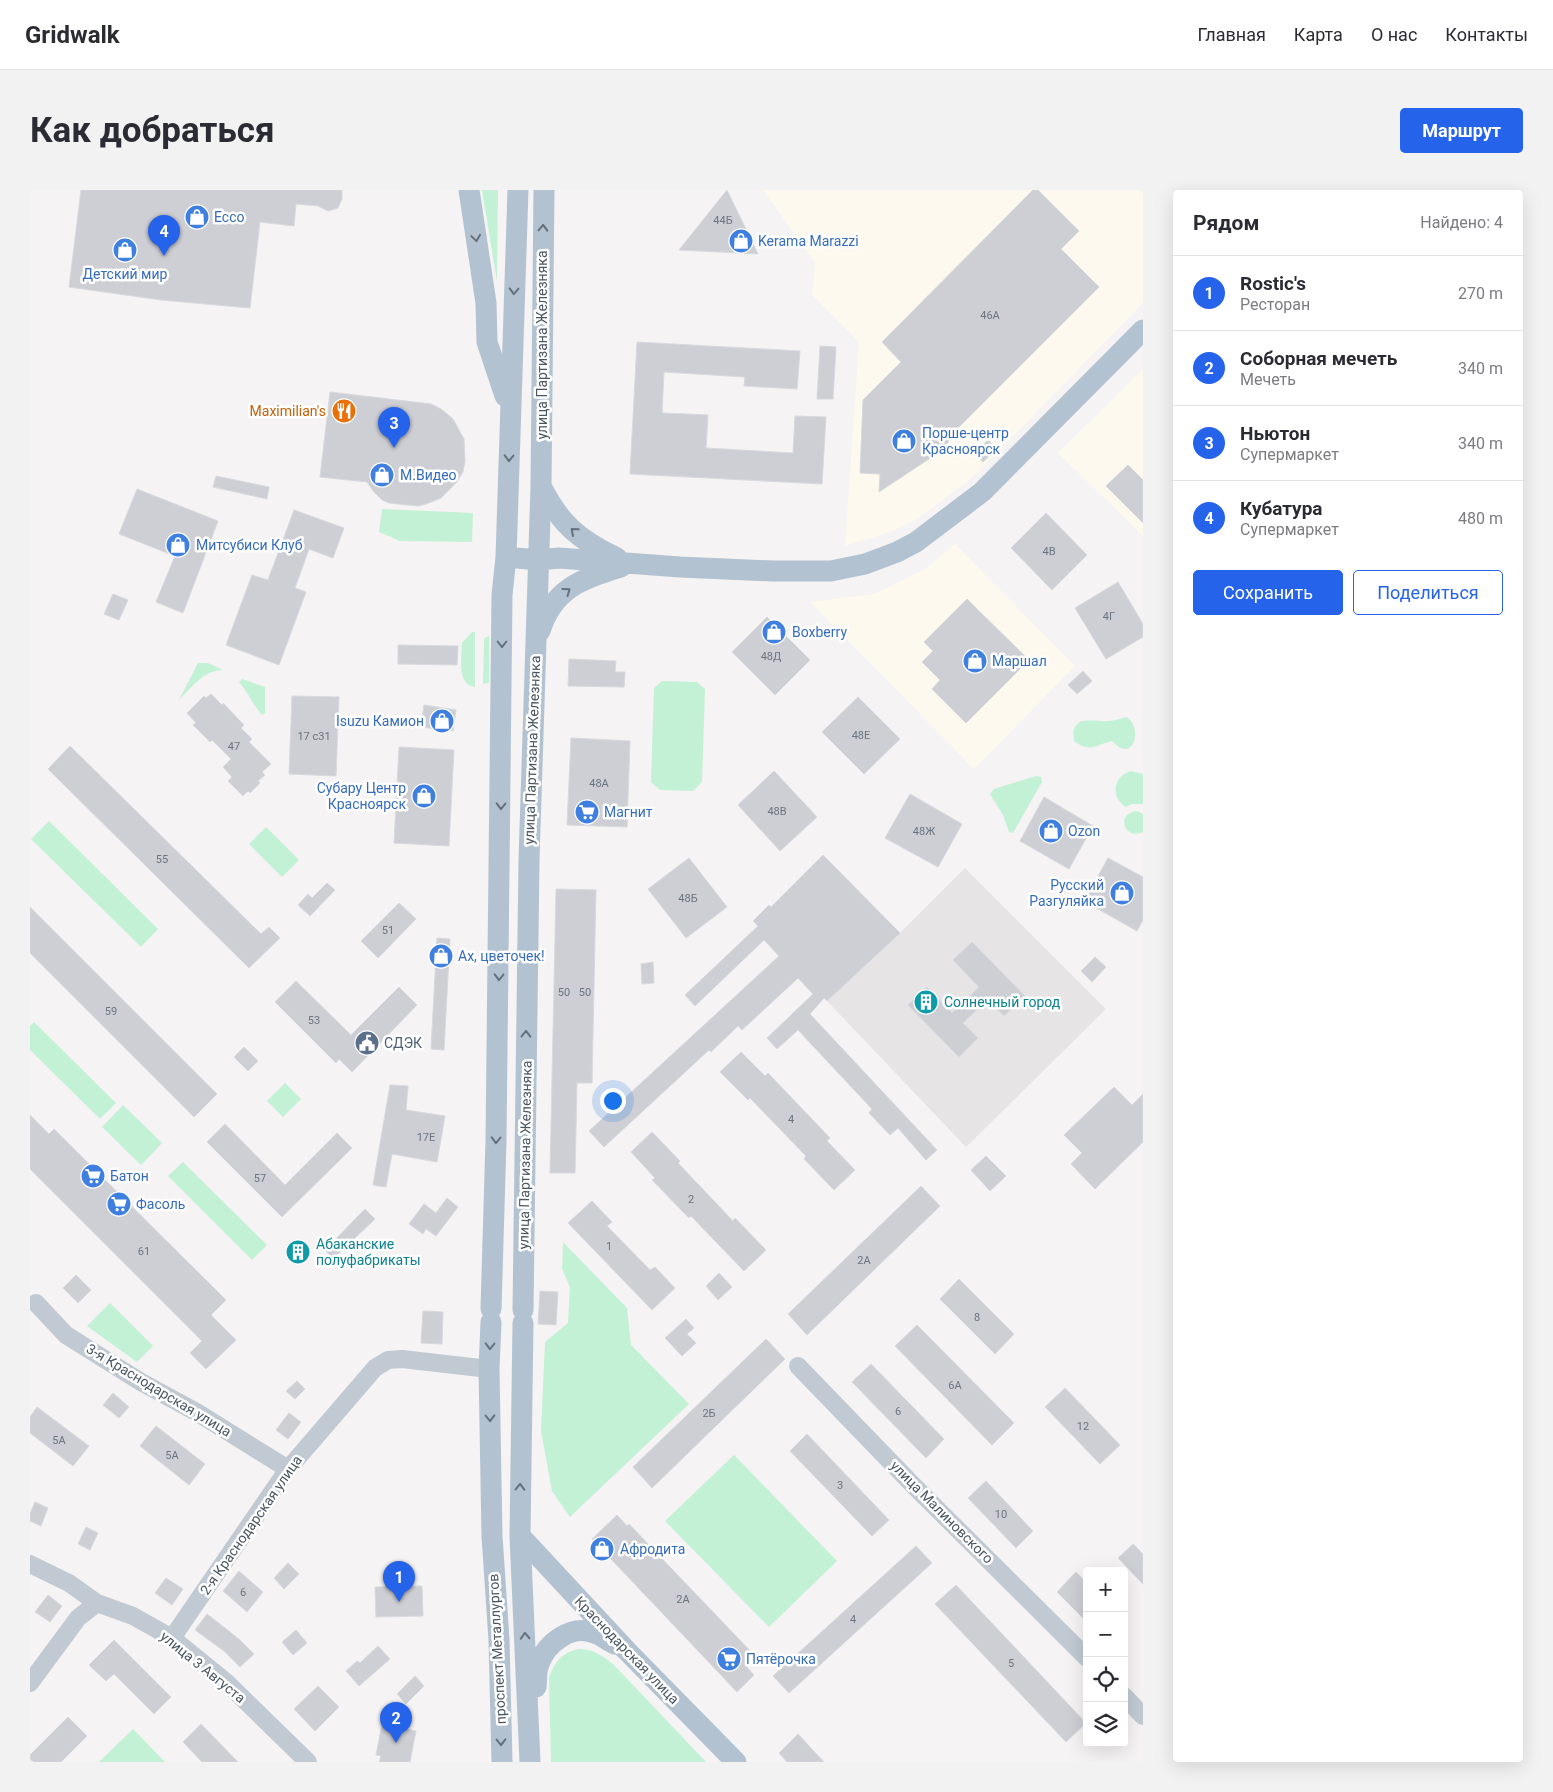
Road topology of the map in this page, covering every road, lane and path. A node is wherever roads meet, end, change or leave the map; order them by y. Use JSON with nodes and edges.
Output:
{"nodes":[{"id":1,"x":469,"y":190,"type":"edge"},
{"id":2,"x":518,"y":190,"type":"edge"},
{"id":3,"x":544,"y":190,"type":"edge"},
{"id":4,"x":1143,"y":330,"type":"edge"},
{"id":5,"x":510,"y":409,"type":"junction"},
{"id":6,"x":541,"y":486,"type":"junction"},
{"id":7,"x":506,"y":557,"type":"junction"},
{"id":8,"x":539,"y":560,"type":"junction"},
{"id":9,"x":631,"y":564,"type":"junction"},
{"id":10,"x":535,"y":647,"type":"junction"},
{"id":11,"x":36,"y":1303,"type":"dead end"},
{"id":12,"x":798,"y":1366,"type":"dead end"},
{"id":13,"x":489,"y":1370,"type":"junction"},
{"id":14,"x":288,"y":1469,"type":"junction"},
{"id":15,"x":492,"y":1536,"type":"junction"},
{"id":16,"x":520,"y":1536,"type":"junction"},
{"id":17,"x":30,"y":1564,"type":"edge"},
{"id":18,"x":97,"y":1603,"type":"junction"},
{"id":19,"x":172,"y":1638,"type":"junction"},
{"id":20,"x":626,"y":1650,"type":"junction"},
{"id":21,"x":1086,"y":1657,"type":"edge"},
{"id":22,"x":30,"y":1683,"type":"edge"},
{"id":23,"x":1128,"y":1700,"type":"edge"},
{"id":24,"x":1143,"y":1716,"type":"edge"},
{"id":25,"x":530,"y":1758,"type":"edge"},
{"id":26,"x":308,"y":1762,"type":"edge"},
{"id":27,"x":502,"y":1762,"type":"edge"},
{"id":28,"x":736,"y":1762,"type":"edge"}],
"edges":[{"from":1,"to":5,"type":"main road","one_way":true},
{"from":2,"to":5,"type":"main road","name":"улица Партизана Железняка","one_way":true},
{"from":6,"to":3,"type":"main road","name":"улица Партизана Железняка","one_way":true},
{"from":4,"to":9,"type":"main road"},
{"from":5,"to":7,"type":"main road","name":"улица Партизана Железняка","one_way":true},
{"from":6,"to":8,"type":"main road","name":"улица Партизана Железняка"},
{"from":9,"to":6,"type":"main road","one_way":true},
{"from":7,"to":8,"type":"main road"},
{"from":7,"to":13,"type":"main road","name":"улица Партизана Железняка","one_way":true},
{"from":8,"to":9,"type":"main road"},
{"from":8,"to":10,"type":"main road","name":"улица Партизана Железняка"},
{"from":10,"to":9,"type":"main road","one_way":true},
{"from":16,"to":10,"type":"main road","name":"улица Партизана Железняка","one_way":true},
{"from":11,"to":14,"type":"street","name":"3-я Краснодарская улица"},
{"from":12,"to":21,"type":"street","name":"улица Малиновского"},
{"from":13,"to":14,"type":"street","name":"2-я Краснодарская улица"},
{"from":13,"to":15,"type":"main road","name":"улица Партизана Железняка","one_way":true},
{"from":14,"to":19,"type":"street","name":"2-я Краснодарская улица"},
{"from":15,"to":16,"type":"main road"},
{"from":15,"to":27,"type":"main road","name":"проспект Металлургов","one_way":true},
{"from":16,"to":20,"type":"main road","name":"Краснодарская улица"},
{"from":25,"to":16,"type":"main road","name":"проспект Металлургов","one_way":true},
{"from":17,"to":18,"type":"street","name":"улица 3 Августа"},
{"from":18,"to":19,"type":"street","name":"улица 3 Августа"},
{"from":18,"to":22,"type":"street"},
{"from":19,"to":26,"type":"street","name":"улица 3 Августа"},
{"from":20,"to":25,"type":"main road"},
{"from":20,"to":28,"type":"main road","name":"Краснодарская улица"},
{"from":23,"to":24,"type":"street"}]}
